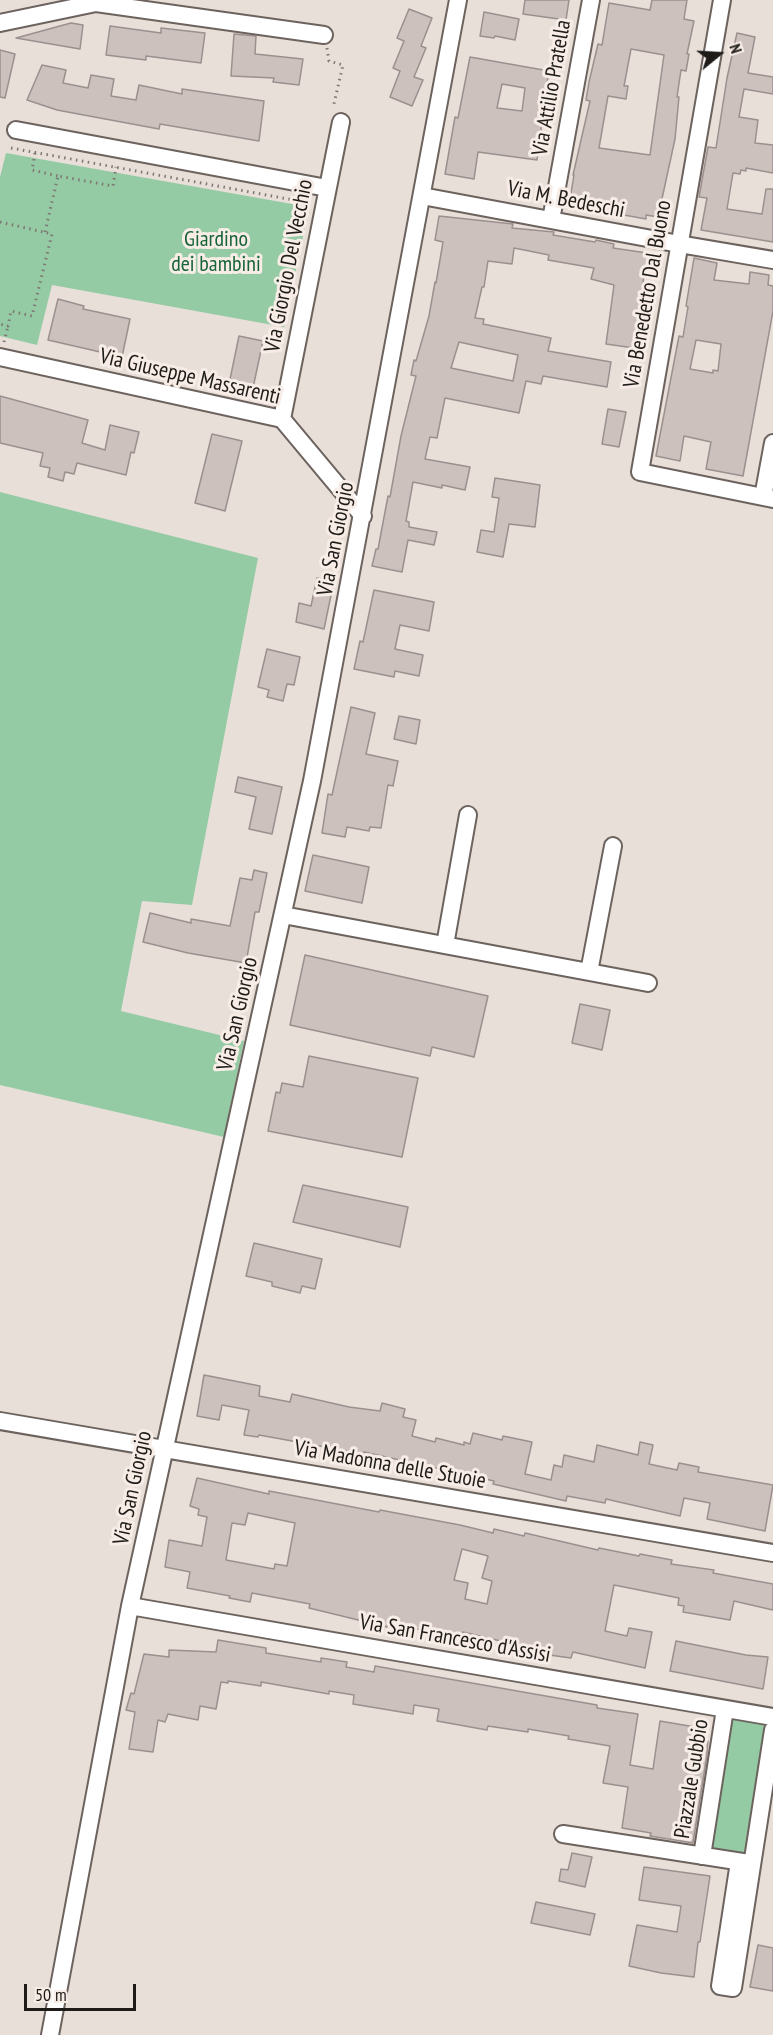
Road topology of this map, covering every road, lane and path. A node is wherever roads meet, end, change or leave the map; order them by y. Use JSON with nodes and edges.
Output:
{"nodes":[{"id":1,"x":458,"y":0,"type":"edge"},
{"id":2,"x":591,"y":0,"type":"edge"},
{"id":3,"x":722,"y":0,"type":"edge"},
{"id":4,"x":96,"y":2,"type":"edge"},
{"id":5,"x":0,"y":23,"type":"edge"},
{"id":6,"x":324,"y":35,"type":"dead end"},
{"id":7,"x":341,"y":122,"type":"dead end"},
{"id":8,"x":16,"y":130,"type":"dead end"},
{"id":9,"x":11,"y":148,"type":"dead end"},
{"id":10,"x":35,"y":153,"type":"junction"},
{"id":11,"x":116,"y":169,"type":"junction"},
{"id":12,"x":58,"y":176,"type":"junction"},
{"id":13,"x":327,"y":188,"type":"junction"},
{"id":14,"x":422,"y":195,"type":"junction"},
{"id":15,"x":314,"y":204,"type":"dead end"},
{"id":16,"x":551,"y":220,"type":"junction"},
{"id":17,"x":0,"y":222,"type":"edge"},
{"id":18,"x":45,"y":232,"type":"junction"},
{"id":19,"x":679,"y":244,"type":"junction"},
{"id":20,"x":773,"y":260,"type":"edge"},
{"id":21,"x":0,"y":324,"type":"edge"},
{"id":22,"x":0,"y":357,"type":"edge"},
{"id":23,"x":282,"y":419,"type":"junction"},
{"id":24,"x":773,"y":443,"type":"edge"},
{"id":25,"x":768,"y":498,"type":"edge"},
{"id":26,"x":363,"y":516,"type":"junction"},
{"id":27,"x":468,"y":815,"type":"dead end"},
{"id":28,"x":613,"y":846,"type":"dead end"},
{"id":29,"x":283,"y":915,"type":"junction"},
{"id":30,"x":444,"y":945,"type":"junction"},
{"id":31,"x":589,"y":972,"type":"junction"},
{"id":32,"x":648,"y":983,"type":"dead end"},
{"id":33,"x":0,"y":1421,"type":"edge"},
{"id":34,"x":164,"y":1449,"type":"junction"},
{"id":35,"x":773,"y":1553,"type":"edge"},
{"id":36,"x":130,"y":1605,"type":"junction"},
{"id":37,"x":725,"y":1709,"type":"junction"},
{"id":38,"x":773,"y":1717,"type":"edge"},
{"id":39,"x":773,"y":1730,"type":"edge"},
{"id":40,"x":563,"y":1834,"type":"dead end"},
{"id":41,"x":702,"y":1856,"type":"junction"},
{"id":42,"x":746,"y":1863,"type":"junction"},
{"id":43,"x":733,"y":1988,"type":"dead end"},
{"id":44,"x":50,"y":2035,"type":"edge"}],
"edges":[{"from":1,"to":14,"type":"street","name":"Via San Giorgio"},
{"from":2,"to":16,"type":"street","name":"Via Attilio Pratella"},
{"from":3,"to":19,"type":"street","name":"Via Benedetto Dal Buono"},
{"from":4,"to":5,"type":"street"},
{"from":4,"to":6,"type":"street"},
{"from":7,"to":13,"type":"street","name":"Via Giorgio Del Vecchio"},
{"from":8,"to":13,"type":"street"},
{"from":9,"to":10,"type":"path"},
{"from":10,"to":11,"type":"path"},
{"from":10,"to":12,"type":"path"},
{"from":11,"to":12,"type":"path"},
{"from":11,"to":15,"type":"path"},
{"from":12,"to":18,"type":"path"},
{"from":13,"to":23,"type":"street","name":"Via Giorgio Del Vecchio"},
{"from":14,"to":16,"type":"street","name":"Via M. Bedeschi"},
{"from":14,"to":26,"type":"street","name":"Via San Giorgio"},
{"from":16,"to":19,"type":"street","name":"Via M. Bedeschi"},
{"from":17,"to":18,"type":"path"},
{"from":18,"to":21,"type":"path"},
{"from":19,"to":20,"type":"street","name":"Via M. Bedeschi"},
{"from":19,"to":25,"type":"street","name":"Via Benedetto Dal Buono"},
{"from":22,"to":23,"type":"street","name":"Via Giuseppe Massarenti"},
{"from":23,"to":26,"type":"street","name":"Via Giuseppe Massarenti"},
{"from":24,"to":25,"type":"street"},
{"from":26,"to":29,"type":"street","name":"Via San Giorgio"},
{"from":27,"to":30,"type":"street"},
{"from":28,"to":31,"type":"street"},
{"from":29,"to":30,"type":"street"},
{"from":29,"to":34,"type":"street","name":"Via San Giorgio"},
{"from":30,"to":31,"type":"street"},
{"from":31,"to":32,"type":"street"},
{"from":33,"to":34,"type":"street","name":"Via Madonna delle Stuoie"},
{"from":34,"to":35,"type":"street","name":"Via Madonna delle Stuoie"},
{"from":34,"to":36,"type":"street","name":"Via San Giorgio"},
{"from":36,"to":37,"type":"street","name":"Via San Francesco d'Assisi"},
{"from":36,"to":44,"type":"street","name":"Via San Giorgio"},
{"from":37,"to":38,"type":"street","name":"Via San Francesco d'Assisi"},
{"from":37,"to":41,"type":"street","name":"Piazzale Gubbio"},
{"from":39,"to":42,"type":"street"},
{"from":40,"to":41,"type":"street","name":"Piazzale Gubbio"},
{"from":41,"to":42,"type":"street","name":"Piazzale Gubbio"},
{"from":42,"to":43,"type":"street"}]}
